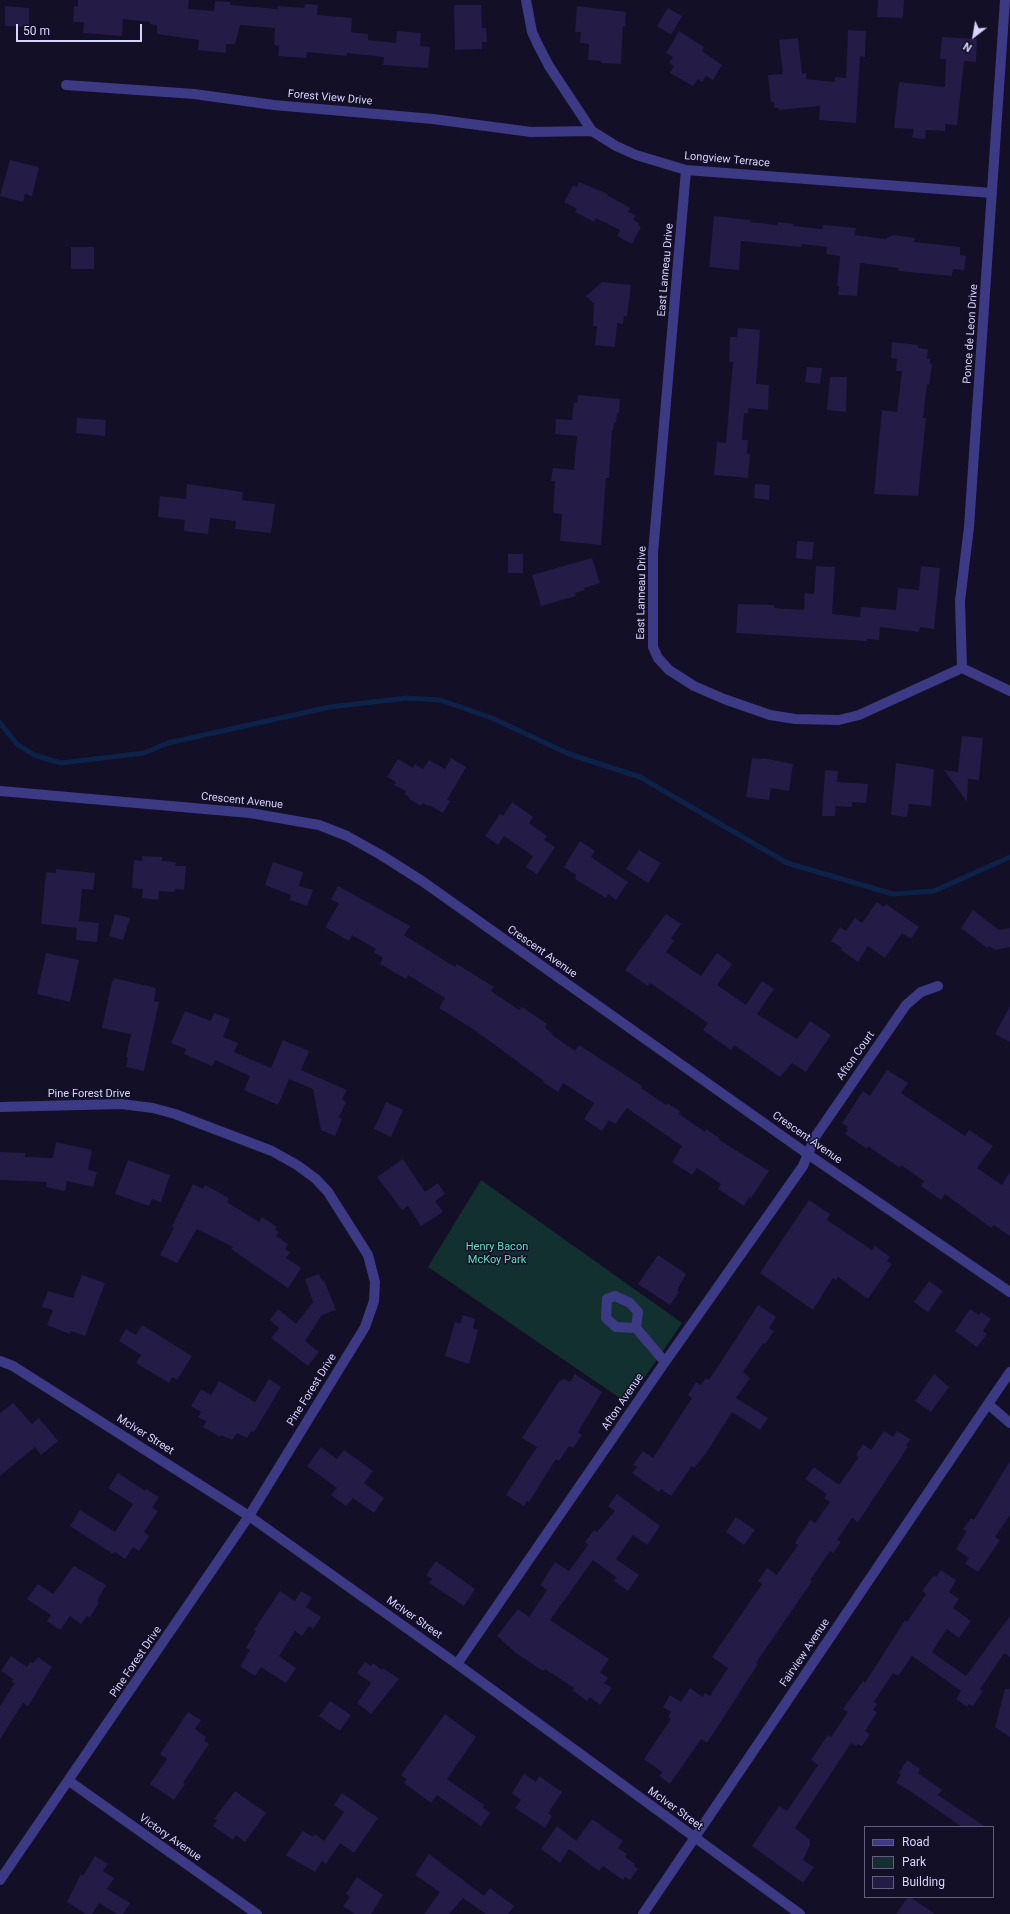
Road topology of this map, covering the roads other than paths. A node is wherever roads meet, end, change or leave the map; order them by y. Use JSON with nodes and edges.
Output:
{"nodes":[{"id":1,"x":526,"y":0,"type":"edge"},
{"id":2,"x":1005,"y":0,"type":"edge"},
{"id":3,"x":66,"y":85,"type":"dead end"},
{"id":4,"x":592,"y":131,"type":"junction"},
{"id":5,"x":686,"y":170,"type":"junction"},
{"id":6,"x":992,"y":193,"type":"junction"},
{"id":7,"x":962,"y":668,"type":"junction"},
{"id":8,"x":1010,"y":692,"type":"edge"},
{"id":9,"x":0,"y":791,"type":"edge"},
{"id":10,"x":938,"y":986,"type":"dead end"},
{"id":11,"x":0,"y":1107,"type":"edge"},
{"id":12,"x":809,"y":1155,"type":"junction"},
{"id":13,"x":1010,"y":1292,"type":"edge"},
{"id":14,"x":636,"y":1328,"type":"dead end"},
{"id":15,"x":0,"y":1361,"type":"edge"},
{"id":16,"x":665,"y":1362,"type":"junction"},
{"id":17,"x":1010,"y":1372,"type":"edge"},
{"id":18,"x":988,"y":1404,"type":"junction"},
{"id":19,"x":1010,"y":1422,"type":"edge"},
{"id":20,"x":249,"y":1516,"type":"junction"},
{"id":21,"x":458,"y":1664,"type":"junction"},
{"id":22,"x":69,"y":1781,"type":"junction"},
{"id":23,"x":695,"y":1838,"type":"junction"},
{"id":24,"x":0,"y":1880,"type":"edge"},
{"id":25,"x":257,"y":1914,"type":"edge"},
{"id":26,"x":643,"y":1914,"type":"edge"},
{"id":27,"x":800,"y":1914,"type":"edge"}],
"edges":[{"from":1,"to":4,"type":"street","name":"Longview Terrace"},
{"from":2,"to":6,"type":"street","name":"Ponce de Leon Drive"},
{"from":3,"to":4,"type":"street","name":"Forest View Drive"},
{"from":4,"to":5,"type":"street","name":"Longview Terrace"},
{"from":5,"to":6,"type":"street","name":"Longview Terrace"},
{"from":5,"to":7,"type":"street","name":"East Lanneau Drive"},
{"from":6,"to":7,"type":"street","name":"Ponce de Leon Drive"},
{"from":7,"to":8,"type":"street"},
{"from":9,"to":12,"type":"street","name":"Crescent Avenue"},
{"from":10,"to":12,"type":"street","name":"Afton Court"},
{"from":11,"to":20,"type":"street","name":"Pine Forest Drive"},
{"from":12,"to":13,"type":"street","name":"Crescent Avenue"},
{"from":12,"to":16,"type":"street","name":"Afton Avenue"},
{"from":14,"to":16,"type":"street"},
{"from":15,"to":20,"type":"street","name":"McIver Street"},
{"from":16,"to":21,"type":"street","name":"Afton Avenue"},
{"from":17,"to":18,"type":"street"},
{"from":18,"to":19,"type":"street"},
{"from":18,"to":23,"type":"street","name":"Fairview Avenue"},
{"from":20,"to":21,"type":"street","name":"McIver Street"},
{"from":20,"to":22,"type":"street","name":"Pine Forest Drive"},
{"from":21,"to":23,"type":"street","name":"McIver Street"},
{"from":22,"to":24,"type":"street","name":"Pine Forest Drive"},
{"from":22,"to":25,"type":"street","name":"Victory Avenue"},
{"from":23,"to":26,"type":"street","name":"Fairview Avenue"},
{"from":23,"to":27,"type":"street","name":"McIver Street"}]}
